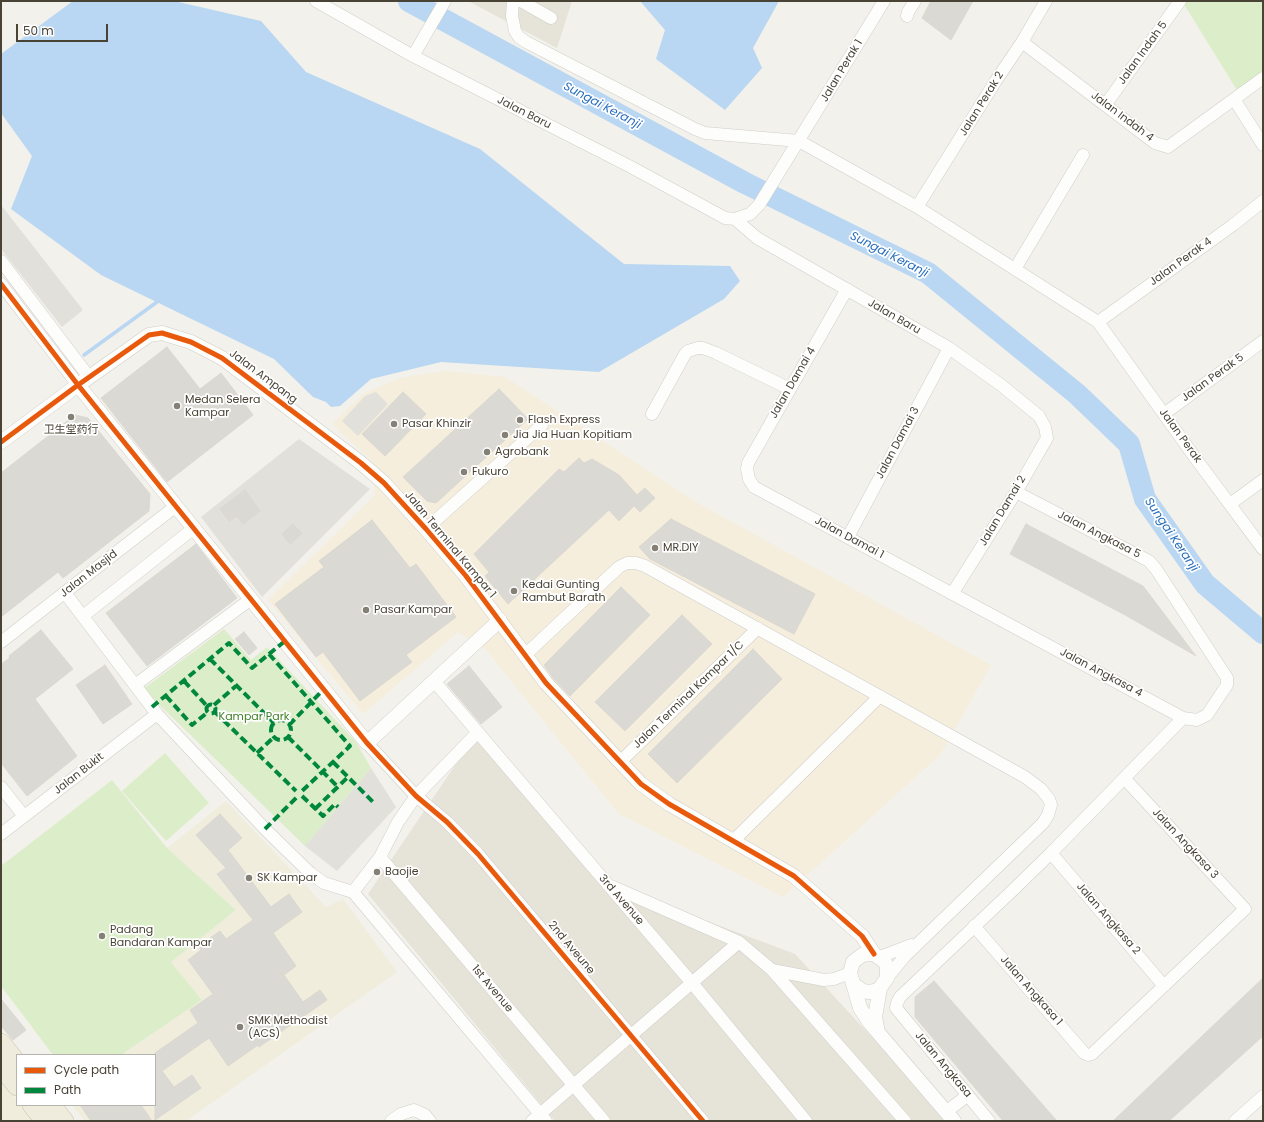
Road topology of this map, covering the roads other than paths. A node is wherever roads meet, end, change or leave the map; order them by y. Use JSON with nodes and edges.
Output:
{"nodes":[{"id":1,"x":316,"y":1,"type":"edge"},
{"id":2,"x":445,"y":1,"type":"edge"},
{"id":3,"x":513,"y":1,"type":"edge"},
{"id":4,"x":520,"y":1,"type":"edge"},
{"id":5,"x":884,"y":1,"type":"edge"},
{"id":6,"x":914,"y":1,"type":"edge"},
{"id":7,"x":1046,"y":1,"type":"edge"},
{"id":8,"x":1180,"y":1,"type":"edge"},
{"id":9,"x":907,"y":16,"type":"dead end"},
{"id":10,"x":551,"y":18,"type":"dead end"},
{"id":11,"x":1022,"y":42,"type":"junction"},
{"id":12,"x":413,"y":56,"type":"junction"},
{"id":13,"x":1263,"y":78,"type":"edge"},
{"id":14,"x":1234,"y":99,"type":"junction"},
{"id":15,"x":1106,"y":104,"type":"junction"},
{"id":16,"x":799,"y":141,"type":"junction"},
{"id":17,"x":1263,"y":145,"type":"edge"},
{"id":18,"x":1083,"y":155,"type":"dead end"},
{"id":19,"x":1263,"y":201,"type":"edge"},
{"id":20,"x":917,"y":207,"type":"junction"},
{"id":21,"x":735,"y":219,"type":"junction"},
{"id":22,"x":1,"y":261,"type":"edge"},
{"id":23,"x":1015,"y":269,"type":"junction"},
{"id":24,"x":1,"y":284,"type":"edge"},
{"id":25,"x":847,"y":289,"type":"junction"},
{"id":26,"x":1098,"y":322,"type":"junction"},
{"id":27,"x":1263,"y":341,"type":"edge"},
{"id":28,"x":949,"y":348,"type":"junction"},
{"id":29,"x":84,"y":381,"type":"junction"},
{"id":30,"x":790,"y":390,"type":"junction"},
{"id":31,"x":652,"y":414,"type":"dead end"},
{"id":32,"x":1164,"y":414,"type":"junction"},
{"id":33,"x":542,"y":425,"type":"dead end"},
{"id":34,"x":1046,"y":426,"type":"joint"},
{"id":35,"x":1,"y":442,"type":"edge"},
{"id":36,"x":749,"y":479,"type":"joint"},
{"id":37,"x":1263,"y":480,"type":"edge"},
{"id":38,"x":384,"y":483,"type":"joint"},
{"id":39,"x":1016,"y":492,"type":"junction"},
{"id":40,"x":1230,"y":504,"type":"junction"},
{"id":41,"x":176,"y":506,"type":"junction"},
{"id":42,"x":194,"y":528,"type":"junction"},
{"id":43,"x":426,"y":529,"type":"junction"},
{"id":44,"x":848,"y":537,"type":"junction"},
{"id":45,"x":1263,"y":549,"type":"edge"},
{"id":46,"x":65,"y":593,"type":"junction"},
{"id":47,"x":952,"y":594,"type":"junction"},
{"id":48,"x":251,"y":598,"type":"junction"},
{"id":49,"x":83,"y":616,"type":"junction"},
{"id":50,"x":500,"y":620,"type":"junction"},
{"id":51,"x":758,"y":628,"type":"junction"},
{"id":52,"x":1,"y":642,"type":"edge"},
{"id":53,"x":525,"y":656,"type":"junction"},
{"id":54,"x":434,"y":682,"type":"junction"},
{"id":55,"x":135,"y":685,"type":"junction"},
{"id":56,"x":880,"y":696,"type":"junction"},
{"id":57,"x":157,"y":714,"type":"junction"},
{"id":58,"x":1183,"y":718,"type":"junction"},
{"id":59,"x":477,"y":733,"type":"junction"},
{"id":60,"x":367,"y":743,"type":"junction"},
{"id":61,"x":620,"y":762,"type":"junction"},
{"id":62,"x":1125,"y":779,"type":"junction"},
{"id":63,"x":1,"y":787,"type":"edge"},
{"id":64,"x":416,"y":796,"type":"junction"},
{"id":65,"x":24,"y":816,"type":"junction"},
{"id":66,"x":1,"y":834,"type":"edge"},
{"id":67,"x":733,"y":842,"type":"junction"},
{"id":68,"x":1051,"y":853,"type":"junction"},
{"id":69,"x":380,"y":857,"type":"junction"},
{"id":70,"x":608,"y":884,"type":"junction"},
{"id":71,"x":354,"y":892,"type":"junction"},
{"id":72,"x":843,"y":921,"type":"junction"},
{"id":73,"x":974,"y":926,"type":"junction"},
{"id":74,"x":739,"y":942,"type":"junction"},
{"id":75,"x":918,"y":943,"type":"junction"},
{"id":76,"x":877,"y":956,"type":"junction"},
{"id":77,"x":857,"y":958,"type":"junction"},
{"id":78,"x":772,"y":970,"type":"junction"},
{"id":79,"x":852,"y":979,"type":"junction"},
{"id":80,"x":692,"y":983,"type":"junction"},
{"id":81,"x":884,"y":983,"type":"junction"},
{"id":82,"x":1164,"y":986,"type":"junction"},
{"id":83,"x":878,"y":1032,"type":"junction"},
{"id":84,"x":632,"y":1036,"type":"junction"},
{"id":85,"x":1,"y":1043,"type":"edge"},
{"id":86,"x":16,"y":1061,"type":"edge"},
{"id":87,"x":1,"y":1066,"type":"edge"},
{"id":88,"x":16,"y":1085,"type":"edge"},
{"id":89,"x":574,"y":1085,"type":"junction"},
{"id":90,"x":968,"y":1095,"type":"junction"},
{"id":91,"x":1263,"y":1096,"type":"edge"},
{"id":92,"x":33,"y":1106,"type":"edge"},
{"id":93,"x":52,"y":1106,"type":"edge"},
{"id":94,"x":950,"y":1117,"type":"edge"},
{"id":95,"x":539,"y":1119,"type":"edge"},
{"id":96,"x":45,"y":1121,"type":"edge"},
{"id":97,"x":64,"y":1121,"type":"edge"},
{"id":98,"x":391,"y":1121,"type":"edge"},
{"id":99,"x":430,"y":1121,"type":"edge"},
{"id":100,"x":604,"y":1121,"type":"edge"},
{"id":101,"x":703,"y":1121,"type":"edge"},
{"id":102,"x":806,"y":1121,"type":"edge"},
{"id":103,"x":906,"y":1121,"type":"edge"},
{"id":104,"x":989,"y":1121,"type":"edge"},
{"id":105,"x":1235,"y":1121,"type":"edge"}],
"edges":[{"from":1,"to":12,"type":"street","name":"Jalan Baru"},
{"from":2,"to":12,"type":"street"},
{"from":3,"to":16,"type":"street"},
{"from":4,"to":10,"type":"street"},
{"from":5,"to":16,"type":"street","name":"Jalan Perak 1"},
{"from":6,"to":9,"type":"street"},
{"from":7,"to":11,"type":"street","name":"Jalan Perak 2"},
{"from":8,"to":15,"type":"street","name":"Jalan Indah 5"},
{"from":11,"to":15,"type":"street","name":"Jalan Indah 4"},
{"from":11,"to":20,"type":"street","name":"Jalan Perak 2"},
{"from":12,"to":21,"type":"street","name":"Jalan Baru"},
{"from":13,"to":14,"type":"street","name":"Jalan Indah 4"},
{"from":14,"to":15,"type":"street","name":"Jalan Indah 4"},
{"from":14,"to":17,"type":"street"},
{"from":16,"to":20,"type":"street"},
{"from":16,"to":21,"type":"street"},
{"from":18,"to":23,"type":"street"},
{"from":19,"to":26,"type":"street","name":"Jalan Perak 4"},
{"from":20,"to":23,"type":"street"},
{"from":21,"to":25,"type":"street","name":"Jalan Baru"},
{"from":22,"to":29,"type":"street"},
{"from":23,"to":26,"type":"street"},
{"from":24,"to":29,"type":"street"},
{"from":25,"to":28,"type":"street","name":"Jalan Baru"},
{"from":25,"to":30,"type":"street","name":"Jalan Damai 4"},
{"from":26,"to":32,"type":"street","name":"Jalan Perak"},
{"from":27,"to":32,"type":"street","name":"Jalan Perak 5"},
{"from":28,"to":34,"type":"street","name":"Jalan Baru"},
{"from":28,"to":44,"type":"street","name":"Jalan Damai 3"},
{"from":29,"to":35,"type":"street","name":"Jalan Ampang"},
{"from":29,"to":38,"type":"street","name":"Jalan Ampang"},
{"from":29,"to":41,"type":"street"},
{"from":30,"to":31,"type":"street"},
{"from":30,"to":36,"type":"street","name":"Jalan Damai 4"},
{"from":32,"to":40,"type":"street","name":"Jalan Perak"},
{"from":33,"to":43,"type":"street"},
{"from":34,"to":39,"type":"street","name":"Jalan Damai 2"},
{"from":36,"to":44,"type":"street","name":"Jalan Damai 1"},
{"from":37,"to":40,"type":"street"},
{"from":38,"to":43,"type":"street","name":"Jalan Terminal Kampar 1"},
{"from":39,"to":47,"type":"street","name":"Jalan Damai 2"},
{"from":39,"to":58,"type":"street","name":"Jalan Angkasa 5"},
{"from":40,"to":45,"type":"street","name":"Jalan Perak"},
{"from":41,"to":42,"type":"street"},
{"from":41,"to":46,"type":"street","name":"Jalan Masjid"},
{"from":42,"to":48,"type":"street"},
{"from":42,"to":49,"type":"street"},
{"from":43,"to":50,"type":"street","name":"Jalan Terminal Kampar 1"},
{"from":44,"to":47,"type":"street","name":"Jalan Damai 1"},
{"from":46,"to":49,"type":"street"},
{"from":46,"to":52,"type":"street","name":"Jalan Masjid"},
{"from":47,"to":58,"type":"street","name":"Jalan Angkasa 4"},
{"from":48,"to":55,"type":"street"},
{"from":48,"to":60,"type":"street"},
{"from":49,"to":55,"type":"street"},
{"from":50,"to":53,"type":"street","name":"Jalan Terminal Kampar 1"},
{"from":50,"to":54,"type":"street"},
{"from":51,"to":53,"type":"street"},
{"from":51,"to":56,"type":"street"},
{"from":51,"to":61,"type":"street","name":"Jalan Terminal Kampar 1/C"},
{"from":53,"to":61,"type":"street","name":"Jalan Terminal Kampar 1"},
{"from":54,"to":59,"type":"street","name":"3rd Avenue"},
{"from":54,"to":60,"type":"street"},
{"from":55,"to":57,"type":"street"},
{"from":56,"to":67,"type":"street"},
{"from":56,"to":75,"type":"street"},
{"from":57,"to":65,"type":"street","name":"Jalan Bukit"},
{"from":57,"to":71,"type":"street"},
{"from":58,"to":62,"type":"street"},
{"from":59,"to":64,"type":"street"},
{"from":59,"to":70,"type":"street","name":"3rd Avenue"},
{"from":60,"to":64,"type":"street","name":"2nd Aveune"},
{"from":61,"to":67,"type":"street","name":"Jalan Terminal Kampar 1"},
{"from":62,"to":68,"type":"street"},
{"from":62,"to":82,"type":"street","name":"Jalan Angkasa 3"},
{"from":63,"to":65,"type":"street"},
{"from":64,"to":69,"type":"street"},
{"from":64,"to":84,"type":"street","name":"2nd Aveune"},
{"from":65,"to":66,"type":"street","name":"Jalan Bukit"},
{"from":67,"to":72,"type":"street","name":"Jalan Terminal Kampar 1"},
{"from":68,"to":73,"type":"street"},
{"from":68,"to":82,"type":"street","name":"Jalan Angkasa 2"},
{"from":69,"to":71,"type":"street"},
{"from":69,"to":89,"type":"street","name":"1st Avenue"},
{"from":70,"to":74,"type":"street"},
{"from":70,"to":80,"type":"street","name":"3rd Avenue"},
{"from":71,"to":95,"type":"street"},
{"from":72,"to":76,"type":"street","name":"Jalan Terminal Kampar 1"},
{"from":72,"to":77,"type":"street"},
{"from":73,"to":82,"type":"street","name":"Jalan Angkasa 1"},
{"from":73,"to":90,"type":"street","name":"Jalan Angkasa"},
{"from":74,"to":78,"type":"street"},
{"from":74,"to":80,"type":"street"},
{"from":75,"to":76,"type":"street"},
{"from":75,"to":81,"type":"street"},
{"from":76,"to":77,"type":"street"},
{"from":76,"to":81,"type":"street"},
{"from":77,"to":79,"type":"street"},
{"from":78,"to":79,"type":"street"},
{"from":78,"to":103,"type":"street"},
{"from":79,"to":81,"type":"street"},
{"from":79,"to":83,"type":"street"},
{"from":80,"to":84,"type":"street"},
{"from":80,"to":102,"type":"street","name":"3rd Avenue"},
{"from":81,"to":83,"type":"street"},
{"from":83,"to":94,"type":"street"},
{"from":84,"to":89,"type":"street"},
{"from":84,"to":101,"type":"street","name":"2nd Aveune"},
{"from":85,"to":86,"type":"highway"},
{"from":87,"to":88,"type":"highway"},
{"from":89,"to":95,"type":"street"},
{"from":89,"to":100,"type":"street","name":"1st Avenue"},
{"from":90,"to":94,"type":"street"},
{"from":90,"to":104,"type":"street","name":"Jalan Angkasa"},
{"from":91,"to":105,"type":"street"},
{"from":92,"to":96,"type":"highway"},
{"from":93,"to":97,"type":"highway"},
{"from":98,"to":99,"type":"street"}]}
